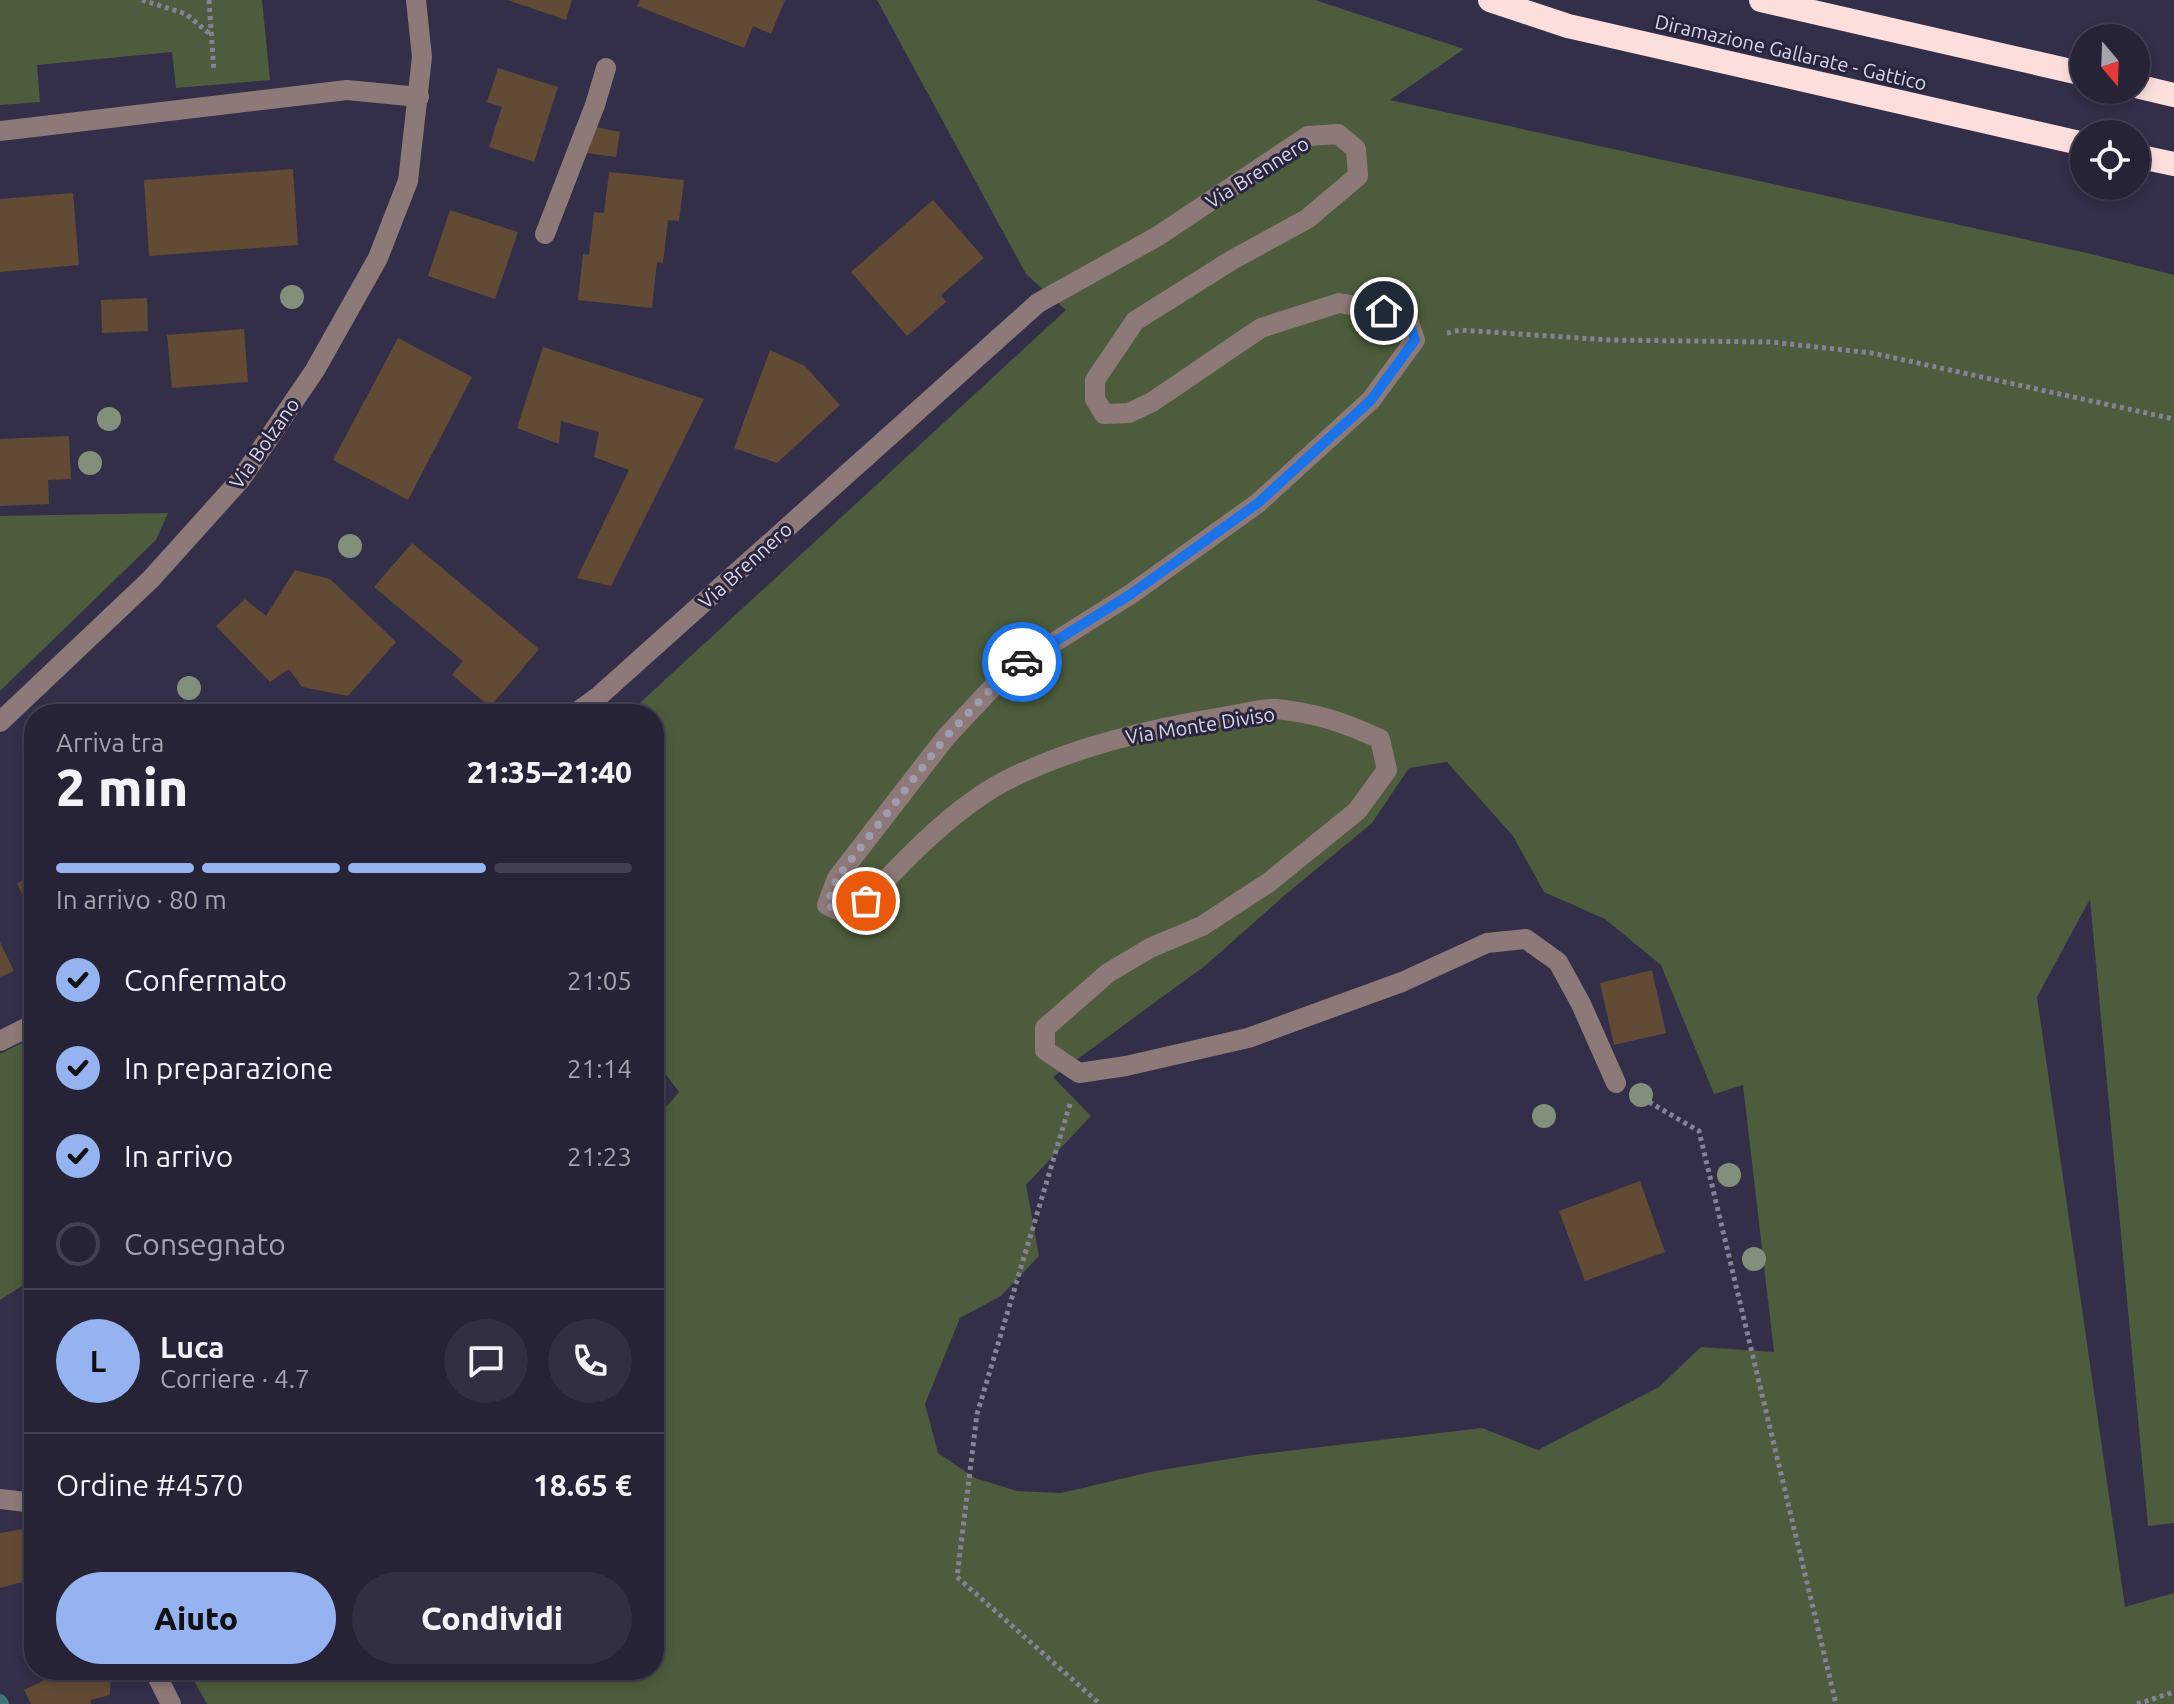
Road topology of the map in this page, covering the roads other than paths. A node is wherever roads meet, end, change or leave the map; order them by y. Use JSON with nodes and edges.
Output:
{"nodes":[{"id":1,"x":416,"y":0,"type":"edge"},
{"id":2,"x":1490,"y":0,"type":"edge"},
{"id":3,"x":1761,"y":0,"type":"edge"},
{"id":4,"x":606,"y":68,"type":"dead end"},
{"id":5,"x":2070,"y":71,"type":"edge"},
{"id":6,"x":2150,"y":89,"type":"edge"},
{"id":7,"x":2174,"y":95,"type":"edge"},
{"id":8,"x":419,"y":97,"type":"junction"},
{"id":9,"x":0,"y":131,"type":"edge"},
{"id":10,"x":2070,"y":141,"type":"edge"},
{"id":11,"x":2150,"y":159,"type":"edge"},
{"id":12,"x":2174,"y":164,"type":"edge"},
{"id":13,"x":545,"y":234,"type":"dead end"},
{"id":14,"x":1415,"y":340,"type":"joint"},
{"id":15,"x":588,"y":704,"type":"edge"},
{"id":16,"x":0,"y":722,"type":"edge"},
{"id":17,"x":24,"y":1029,"type":"edge"},
{"id":18,"x":0,"y":1041,"type":"edge"},
{"id":19,"x":1616,"y":1083,"type":"road end"},
{"id":20,"x":0,"y":1499,"type":"edge"},
{"id":21,"x":24,"y":1502,"type":"edge"},
{"id":22,"x":159,"y":1680,"type":"edge"},
{"id":23,"x":171,"y":1704,"type":"edge"}],
"edges":[{"from":1,"to":8,"type":"street","name":"Via Bolzano"},
{"from":2,"to":10,"type":"highway","name":"Diramazione Gallarate - Gattico"},
{"from":3,"to":5,"type":"highway"},
{"from":4,"to":13,"type":"street"},
{"from":6,"to":7,"type":"highway"},
{"from":8,"to":9,"type":"street"},
{"from":8,"to":16,"type":"street","name":"Via Bolzano"},
{"from":11,"to":12,"type":"highway"},
{"from":14,"to":15,"type":"street","name":"Via Brennero"},
{"from":14,"to":19,"type":"street","name":"Via Monte Diviso"},
{"from":17,"to":18,"type":"street"},
{"from":20,"to":21,"type":"street"},
{"from":22,"to":23,"type":"street"}]}
